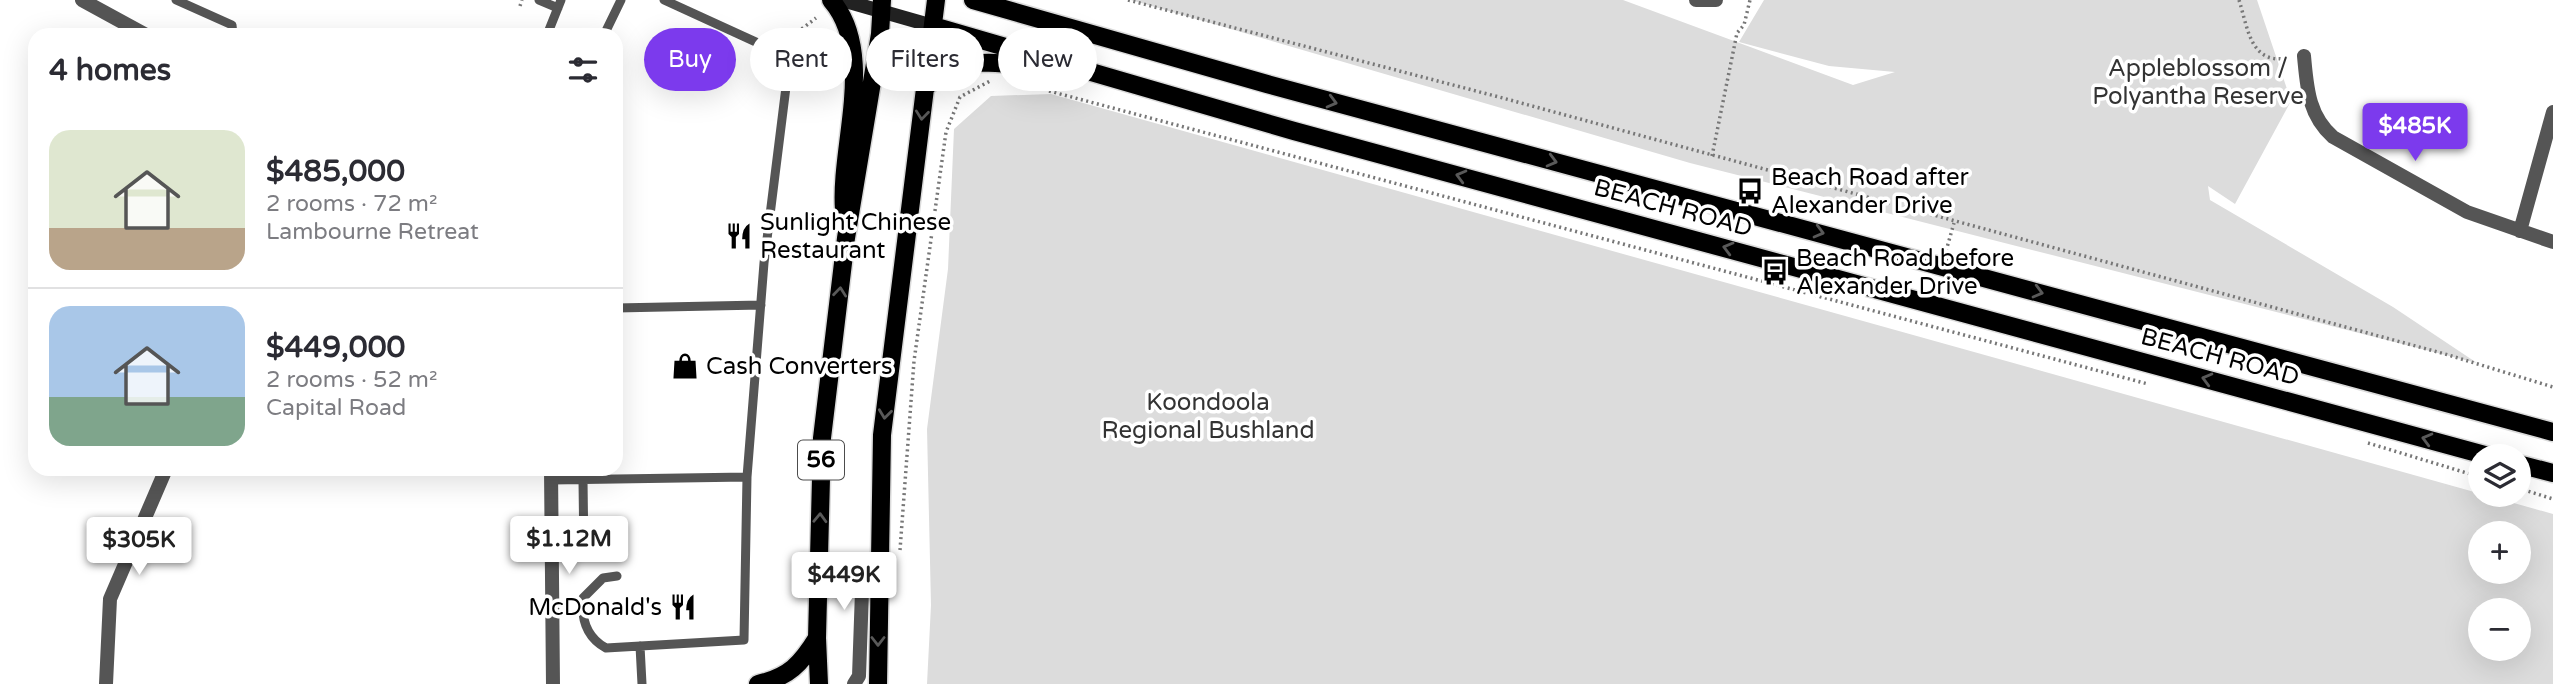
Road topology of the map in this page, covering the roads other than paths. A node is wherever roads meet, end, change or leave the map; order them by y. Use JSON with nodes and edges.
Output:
{"nodes":[{"id":1,"x":82,"y":0,"type":"edge"},
{"id":2,"x":176,"y":0,"type":"edge"},
{"id":3,"x":539,"y":0,"type":"edge"},
{"id":4,"x":621,"y":0,"type":"edge"},
{"id":5,"x":664,"y":0,"type":"edge"},
{"id":6,"x":831,"y":0,"type":"edge"},
{"id":7,"x":842,"y":0,"type":"edge"},
{"id":8,"x":936,"y":0,"type":"edge"},
{"id":9,"x":973,"y":0,"type":"edge"},
{"id":10,"x":1696,"y":0,"type":"edge"},
{"id":11,"x":1716,"y":0,"type":"edge"},
{"id":12,"x":560,"y":4,"type":"edge"},
{"id":13,"x":996,"y":4,"type":"edge"},
{"id":14,"x":882,"y":6,"type":"edge"},
{"id":15,"x":933,"y":26,"type":"junction"},
{"id":16,"x":133,"y":28,"type":"edge"},
{"id":17,"x":232,"y":28,"type":"edge"},
{"id":18,"x":550,"y":28,"type":"edge"},
{"id":19,"x":607,"y":28,"type":"edge"},
{"id":20,"x":2304,"y":56,"type":"road end"},
{"id":21,"x":984,"y":62,"type":"edge"},
{"id":22,"x":925,"y":91,"type":"edge"},
{"id":23,"x":1159,"y":94,"type":"junction"},
{"id":24,"x":2553,"y":112,"type":"edge"},
{"id":25,"x":2520,"y":231,"type":"junction"},
{"id":26,"x":846,"y":238,"type":"junction"},
{"id":27,"x":2553,"y":242,"type":"edge"},
{"id":28,"x":761,"y":305,"type":"junction"},
{"id":29,"x":623,"y":308,"type":"edge"},
{"id":30,"x":2553,"y":432,"type":"edge"},
{"id":31,"x":2468,"y":450,"type":"edge"},
{"id":32,"x":2531,"y":467,"type":"edge"},
{"id":33,"x":2553,"y":473,"type":"edge"},
{"id":34,"x":163,"y":476,"type":"edge"},
{"id":35,"x":551,"y":476,"type":"edge"},
{"id":36,"x":557,"y":476,"type":"edge"},
{"id":37,"x":747,"y":477,"type":"junction"},
{"id":38,"x":583,"y":480,"type":"junction"},
{"id":39,"x":584,"y":557,"type":"dead end"},
{"id":40,"x":878,"y":562,"type":"junction"},
{"id":41,"x":617,"y":576,"type":"dead end"},
{"id":42,"x":817,"y":638,"type":"junction"},
{"id":43,"x":640,"y":646,"type":"junction"},
{"id":44,"x":106,"y":684,"type":"edge"},
{"id":45,"x":552,"y":684,"type":"edge"},
{"id":46,"x":642,"y":684,"type":"edge"},
{"id":47,"x":758,"y":684,"type":"edge"},
{"id":48,"x":818,"y":684,"type":"edge"},
{"id":49,"x":854,"y":684,"type":"edge"},
{"id":50,"x":878,"y":684,"type":"edge"}],
"edges":[{"from":1,"to":16,"type":"street"},
{"from":2,"to":17,"type":"lane"},
{"from":3,"to":12,"type":"lane"},
{"from":4,"to":19,"type":"lane"},
{"from":5,"to":28,"type":"lane"},
{"from":6,"to":26,"type":"main road"},
{"from":7,"to":14,"type":"main road","name":"BEACH ROAD"},
{"from":8,"to":15,"type":"main road"},
{"from":9,"to":13,"type":"main road","name":"BEACH ROAD"},
{"from":10,"to":11,"type":"street"},
{"from":12,"to":18,"type":"lane"},
{"from":13,"to":30,"type":"main road","name":"BEACH ROAD","one_way":true},
{"from":14,"to":15,"type":"main road","name":"BEACH ROAD"},
{"from":14,"to":26,"type":"main road","number":"56"},
{"from":15,"to":23,"type":"main road","name":"BEACH ROAD"},
{"from":20,"to":25,"type":"street"},
{"from":21,"to":23,"type":"main road"},
{"from":22,"to":40,"type":"main road","one_way":true},
{"from":31,"to":23,"type":"main road","name":"BEACH ROAD","one_way":true},
{"from":24,"to":25,"type":"street"},
{"from":25,"to":27,"type":"street"},
{"from":42,"to":26,"type":"main road","number":"56","one_way":true},
{"from":28,"to":29,"type":"lane"},
{"from":28,"to":37,"type":"lane"},
{"from":32,"to":33,"type":"main road"},
{"from":34,"to":44,"type":"street"},
{"from":35,"to":45,"type":"street"},
{"from":36,"to":38,"type":"lane"},
{"from":37,"to":38,"type":"lane"},
{"from":37,"to":43,"type":"lane"},
{"from":38,"to":39,"type":"lane"},
{"from":40,"to":49,"type":"street"},
{"from":40,"to":50,"type":"main road","one_way":true},
{"from":41,"to":43,"type":"lane"},
{"from":42,"to":47,"type":"main road"},
{"from":42,"to":48,"type":"main road","number":"56"},
{"from":43,"to":46,"type":"lane"}]}
